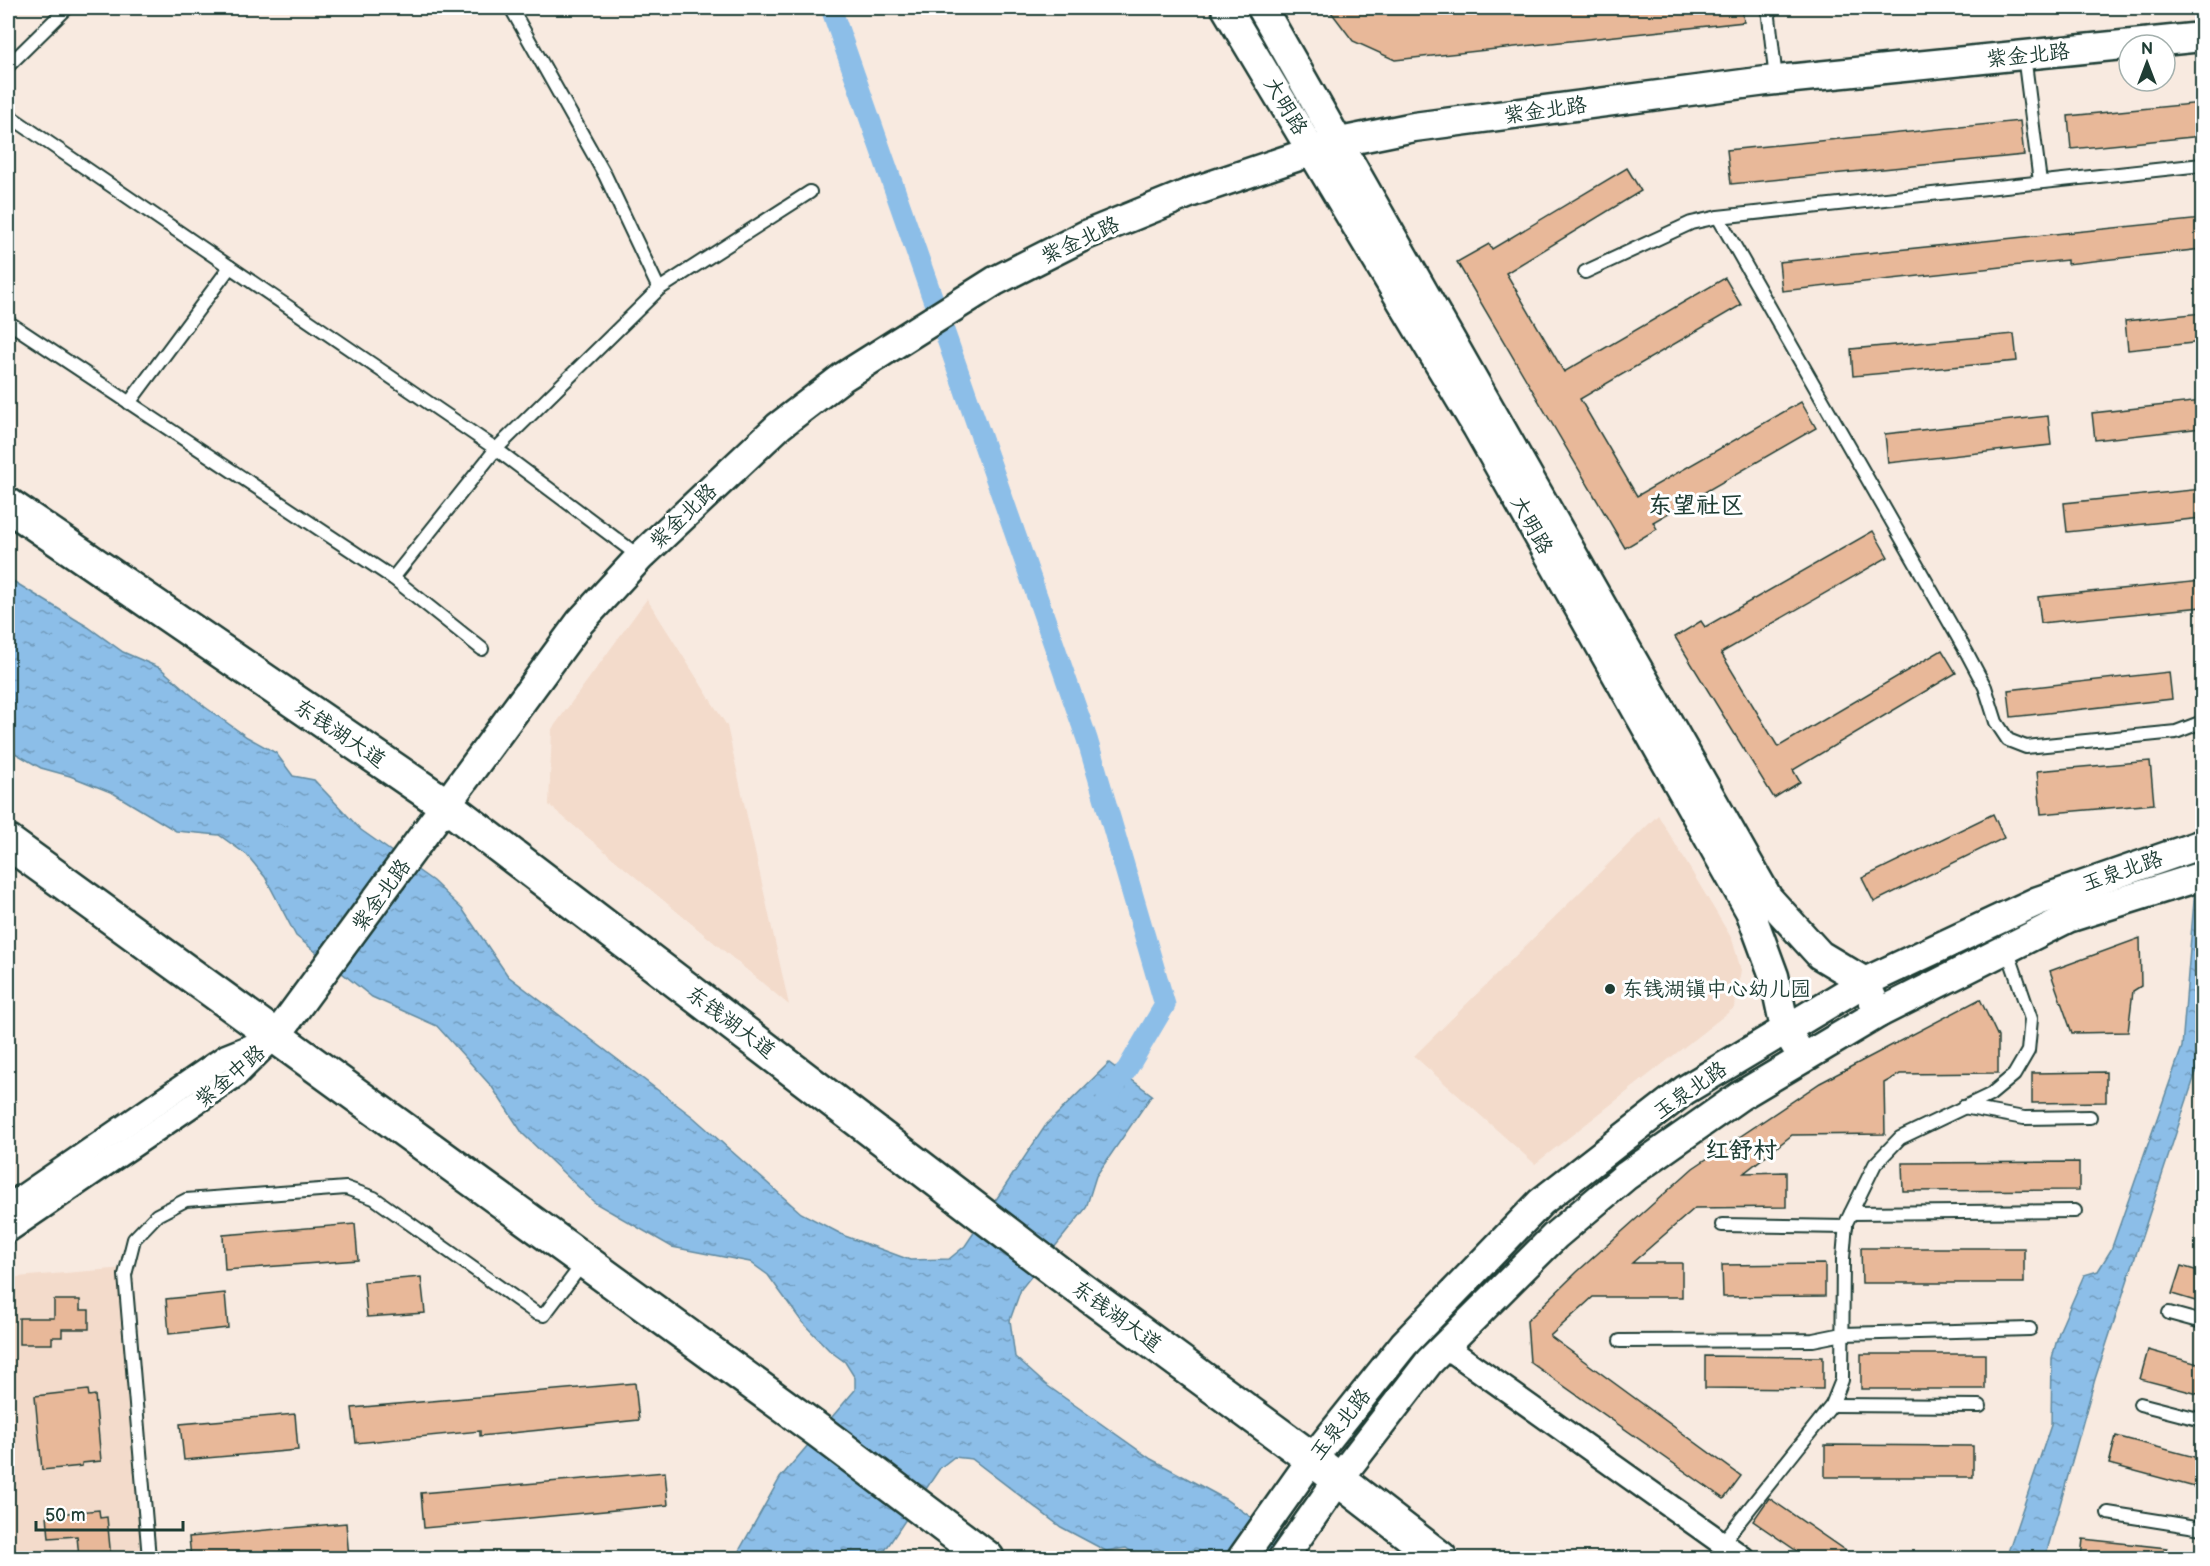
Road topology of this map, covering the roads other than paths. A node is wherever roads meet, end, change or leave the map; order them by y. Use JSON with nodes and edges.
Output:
{"nodes":[{"id":1,"x":67,"y":8,"type":"edge"},
{"id":2,"x":511,"y":8,"type":"edge"},
{"id":3,"x":1226,"y":8,"type":"edge"},
{"id":4,"x":1262,"y":8,"type":"edge"},
{"id":5,"x":1768,"y":8,"type":"edge"},
{"id":6,"x":2202,"y":37,"type":"edge"},
{"id":7,"x":2024,"y":55,"type":"junction"},
{"id":8,"x":8,"y":66,"type":"edge"},
{"id":9,"x":1776,"y":80,"type":"junction"},
{"id":10,"x":8,"y":115,"type":"edge"},
{"id":11,"x":1327,"y":146,"type":"junction"},
{"id":12,"x":2202,"y":165,"type":"edge"},
{"id":13,"x":2040,"y":182,"type":"junction"},
{"id":14,"x":810,"y":192,"type":"dead end"},
{"id":15,"x":1718,"y":217,"type":"junction"},
{"id":16,"x":230,"y":267,"type":"junction"},
{"id":17,"x":1585,"y":272,"type":"dead end"},
{"id":18,"x":659,"y":289,"type":"junction"},
{"id":19,"x":8,"y":322,"type":"edge"},
{"id":20,"x":129,"y":403,"type":"junction"},
{"id":21,"x":496,"y":449,"type":"junction"},
{"id":22,"x":8,"y":505,"type":"edge"},
{"id":23,"x":640,"y":557,"type":"junction"},
{"id":24,"x":393,"y":578,"type":"junction"},
{"id":25,"x":482,"y":650,"type":"dead end"},
{"id":26,"x":2202,"y":722,"type":"edge"},
{"id":27,"x":446,"y":805,"type":"junction"},
{"id":28,"x":8,"y":843,"type":"edge"},
{"id":29,"x":2196,"y":846,"type":"edge"},
{"id":30,"x":2193,"y":879,"type":"edge"},
{"id":31,"x":2007,"y":949,"type":"junction"},
{"id":32,"x":1864,"y":982,"type":"junction"},
{"id":33,"x":1879,"y":1013,"type":"junction"},
{"id":34,"x":1785,"y":1028,"type":"junction"},
{"id":35,"x":276,"y":1036,"type":"junction"},
{"id":36,"x":1803,"y":1058,"type":"junction"},
{"id":37,"x":1964,"y":1107,"type":"junction"},
{"id":38,"x":2090,"y":1117,"type":"dead end"},
{"id":39,"x":8,"y":1206,"type":"edge"},
{"id":40,"x":2075,"y":1211,"type":"dead end"},
{"id":41,"x":1851,"y":1213,"type":"junction"},
{"id":42,"x":1722,"y":1225,"type":"dead end"},
{"id":43,"x":1846,"y":1227,"type":"junction"},
{"id":44,"x":8,"y":1231,"type":"edge"},
{"id":45,"x":585,"y":1261,"type":"junction"},
{"id":46,"x":2169,"y":1313,"type":"dead end"},
{"id":47,"x":2202,"y":1322,"type":"edge"},
{"id":48,"x":2030,"y":1329,"type":"dead end"},
{"id":49,"x":1843,"y":1335,"type":"junction"},
{"id":50,"x":1620,"y":1341,"type":"dead end"},
{"id":51,"x":1445,"y":1346,"type":"junction"},
{"id":52,"x":2139,"y":1404,"type":"dead end"},
{"id":53,"x":1832,"y":1405,"type":"junction"},
{"id":54,"x":1980,"y":1406,"type":"dead end"},
{"id":55,"x":2202,"y":1420,"type":"edge"},
{"id":56,"x":1312,"y":1459,"type":"junction"},
{"id":57,"x":1338,"y":1480,"type":"junction"},
{"id":58,"x":2108,"y":1513,"type":"dead end"},
{"id":59,"x":2202,"y":1528,"type":"edge"},
{"id":60,"x":1722,"y":1543,"type":"junction"},
{"id":61,"x":149,"y":1558,"type":"edge"},
{"id":62,"x":987,"y":1558,"type":"edge"},
{"id":63,"x":1242,"y":1558,"type":"edge"},
{"id":64,"x":1283,"y":1558,"type":"edge"},
{"id":65,"x":1440,"y":1558,"type":"edge"},
{"id":66,"x":1743,"y":1558,"type":"edge"}],
"edges":[{"from":1,"to":8,"type":"lane"},
{"from":2,"to":18,"type":"lane"},
{"from":3,"to":11,"type":"street","name":"大明路"},
{"from":4,"to":11,"type":"street","name":"大明路"},
{"from":5,"to":9,"type":"lane"},
{"from":6,"to":7,"type":"street","name":"紫金北路"},
{"from":7,"to":9,"type":"street","name":"紫金北路"},
{"from":7,"to":13,"type":"lane"},
{"from":9,"to":11,"type":"street","name":"紫金北路"},
{"from":10,"to":16,"type":"lane"},
{"from":11,"to":23,"type":"street","name":"紫金北路"},
{"from":11,"to":32,"type":"street","name":"大明路"},
{"from":11,"to":34,"type":"street","name":"大明路"},
{"from":12,"to":13,"type":"lane"},
{"from":13,"to":15,"type":"lane"},
{"from":14,"to":18,"type":"lane"},
{"from":15,"to":17,"type":"lane"},
{"from":15,"to":26,"type":"lane"},
{"from":16,"to":20,"type":"lane"},
{"from":16,"to":21,"type":"lane"},
{"from":18,"to":21,"type":"lane"},
{"from":19,"to":20,"type":"lane"},
{"from":20,"to":24,"type":"lane"},
{"from":21,"to":23,"type":"lane"},
{"from":21,"to":24,"type":"lane"},
{"from":22,"to":27,"type":"main road","name":"东钱湖大道"},
{"from":23,"to":27,"type":"street","name":"紫金北路"},
{"from":24,"to":25,"type":"lane"},
{"from":27,"to":35,"type":"street","name":"紫金北路"},
{"from":27,"to":56,"type":"main road","name":"东钱湖大道"},
{"from":28,"to":35,"type":"main road"},
{"from":29,"to":32,"type":"street","name":"玉泉北路"},
{"from":30,"to":31,"type":"street","name":"玉泉北路"},
{"from":31,"to":33,"type":"street","name":"玉泉北路"},
{"from":31,"to":37,"type":"lane"},
{"from":32,"to":33,"type":"street"},
{"from":32,"to":34,"type":"street","name":"玉泉北路"},
{"from":33,"to":36,"type":"street","name":"玉泉北路"},
{"from":34,"to":36,"type":"street","name":"大明路"},
{"from":34,"to":56,"type":"street","name":"玉泉北路"},
{"from":35,"to":39,"type":"street","name":"紫金中路"},
{"from":35,"to":44,"type":"street","name":"紫金中路"},
{"from":35,"to":45,"type":"main road"},
{"from":36,"to":51,"type":"street","name":"玉泉北路"},
{"from":37,"to":38,"type":"lane"},
{"from":37,"to":41,"type":"lane"},
{"from":40,"to":41,"type":"lane"},
{"from":41,"to":43,"type":"lane"},
{"from":42,"to":43,"type":"lane"},
{"from":43,"to":49,"type":"lane"},
{"from":45,"to":61,"type":"lane"},
{"from":45,"to":62,"type":"main road"},
{"from":46,"to":47,"type":"lane"},
{"from":48,"to":49,"type":"lane"},
{"from":49,"to":50,"type":"lane"},
{"from":49,"to":53,"type":"lane"},
{"from":51,"to":57,"type":"street","name":"玉泉北路"},
{"from":51,"to":60,"type":"street"},
{"from":52,"to":55,"type":"lane"},
{"from":53,"to":54,"type":"lane"},
{"from":53,"to":60,"type":"lane"},
{"from":56,"to":57,"type":"main road","name":"东钱湖大道"},
{"from":56,"to":63,"type":"street","name":"玉泉北路"},
{"from":57,"to":64,"type":"street","name":"玉泉北路"},
{"from":57,"to":65,"type":"main road","name":"东钱湖大道"},
{"from":58,"to":59,"type":"lane"},
{"from":60,"to":66,"type":"street"}]}
